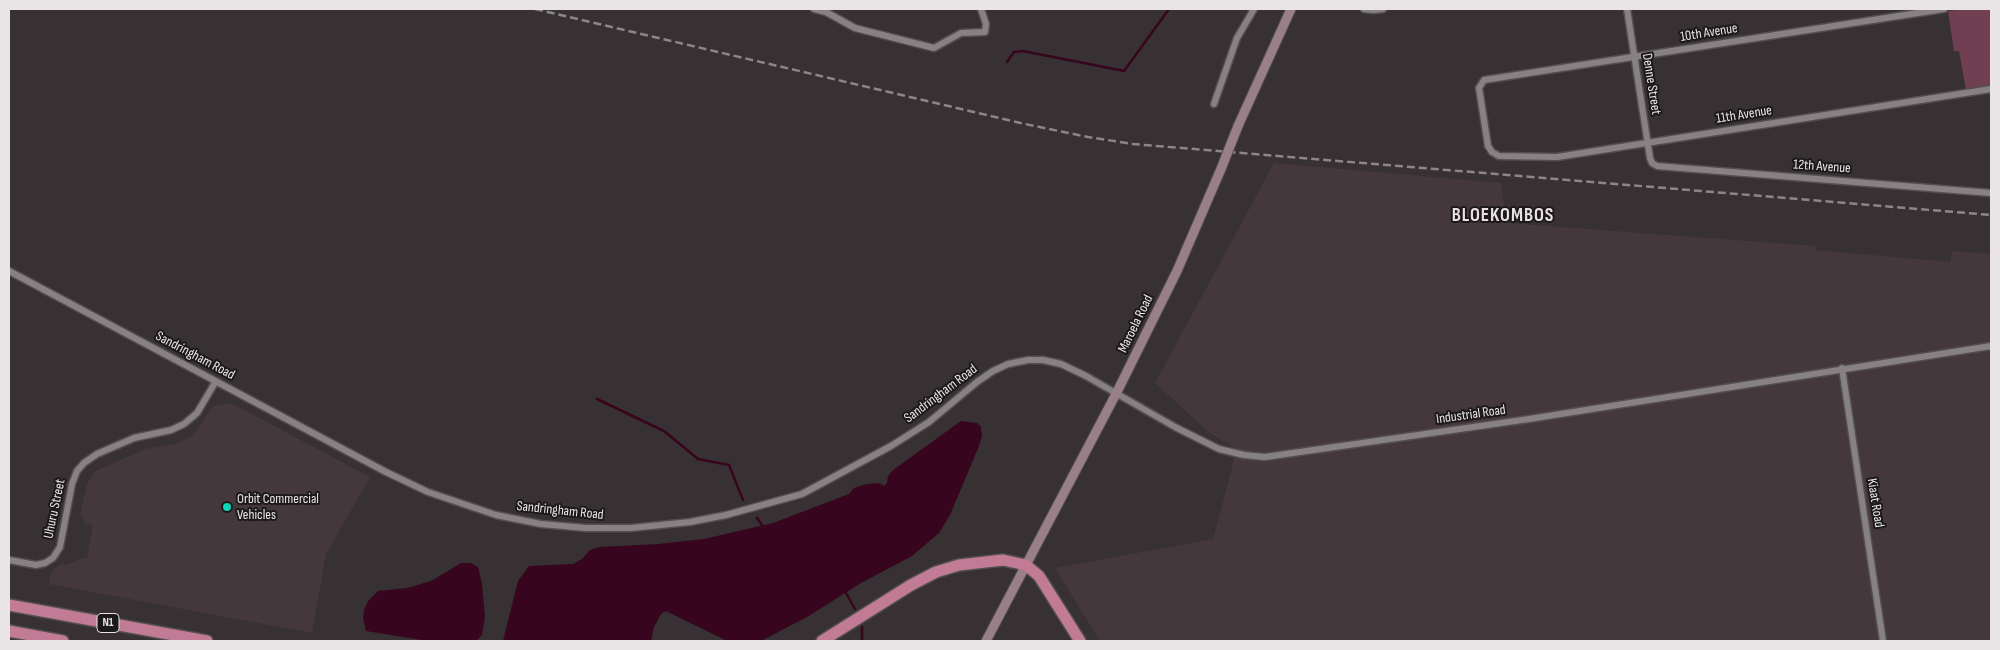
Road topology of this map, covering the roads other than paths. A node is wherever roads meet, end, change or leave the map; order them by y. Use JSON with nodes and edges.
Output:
{"nodes":[{"id":1,"x":814,"y":9,"type":"edge"},
{"id":2,"x":981,"y":9,"type":"edge"},
{"id":3,"x":1254,"y":9,"type":"edge"},
{"id":4,"x":1291,"y":9,"type":"edge"},
{"id":5,"x":1364,"y":9,"type":"edge"},
{"id":6,"x":1383,"y":9,"type":"edge"},
{"id":7,"x":1627,"y":9,"type":"edge"},
{"id":8,"x":1944,"y":9,"type":"edge"},
{"id":9,"x":1634,"y":57,"type":"junction"},
{"id":10,"x":1991,"y":89,"type":"edge"},
{"id":11,"x":1214,"y":104,"type":"dead end"},
{"id":12,"x":1648,"y":143,"type":"junction"},
{"id":13,"x":1500,"y":156,"type":"joint"},
{"id":14,"x":1652,"y":163,"type":"joint"},
{"id":15,"x":1991,"y":193,"type":"edge"},
{"id":16,"x":9,"y":271,"type":"edge"},
{"id":17,"x":1991,"y":346,"type":"edge"},
{"id":18,"x":1842,"y":368,"type":"junction"},
{"id":19,"x":216,"y":381,"type":"junction"},
{"id":20,"x":1117,"y":392,"type":"junction"},
{"id":21,"x":9,"y":560,"type":"edge"},
{"id":22,"x":1026,"y":565,"type":"junction"},
{"id":23,"x":9,"y":604,"type":"edge"},
{"id":24,"x":9,"y":631,"type":"edge"},
{"id":25,"x":63,"y":641,"type":"edge"},
{"id":26,"x":207,"y":641,"type":"edge"},
{"id":27,"x":822,"y":641,"type":"edge"},
{"id":28,"x":986,"y":641,"type":"edge"},
{"id":29,"x":1080,"y":641,"type":"edge"},
{"id":30,"x":1883,"y":641,"type":"edge"}],
"edges":[{"from":1,"to":2,"type":"street"},
{"from":3,"to":11,"type":"street"},
{"from":4,"to":20,"type":"street","name":"Maroela Road","bridge":true},
{"from":5,"to":6,"type":"street"},
{"from":7,"to":9,"type":"street","name":"Denne Street"},
{"from":8,"to":9,"type":"street","name":"10th Avenue"},
{"from":9,"to":12,"type":"street","name":"Denne Street"},
{"from":9,"to":13,"type":"street","name":"10th Avenue"},
{"from":10,"to":12,"type":"street","name":"11th Avenue"},
{"from":12,"to":13,"type":"street","name":"11th Avenue"},
{"from":12,"to":14,"type":"street","name":"Denne Street"},
{"from":14,"to":15,"type":"street","name":"12th Avenue"},
{"from":16,"to":19,"type":"street","name":"Sandringham Road"},
{"from":17,"to":18,"type":"street","name":"Industrial Road"},
{"from":18,"to":20,"type":"street","name":"Industrial Road"},
{"from":18,"to":30,"type":"street","name":"Kiaat Road"},
{"from":19,"to":20,"type":"street","name":"Sandringham Road"},
{"from":19,"to":21,"type":"street","name":"Uhuru Street"},
{"from":20,"to":22,"type":"street","name":"Maroela Road"},
{"from":22,"to":27,"type":"highway"},
{"from":22,"to":28,"type":"street","name":"Maroela Road"},
{"from":22,"to":29,"type":"highway"},
{"from":23,"to":26,"type":"highway","number":"N1"},
{"from":24,"to":25,"type":"highway"}]}
